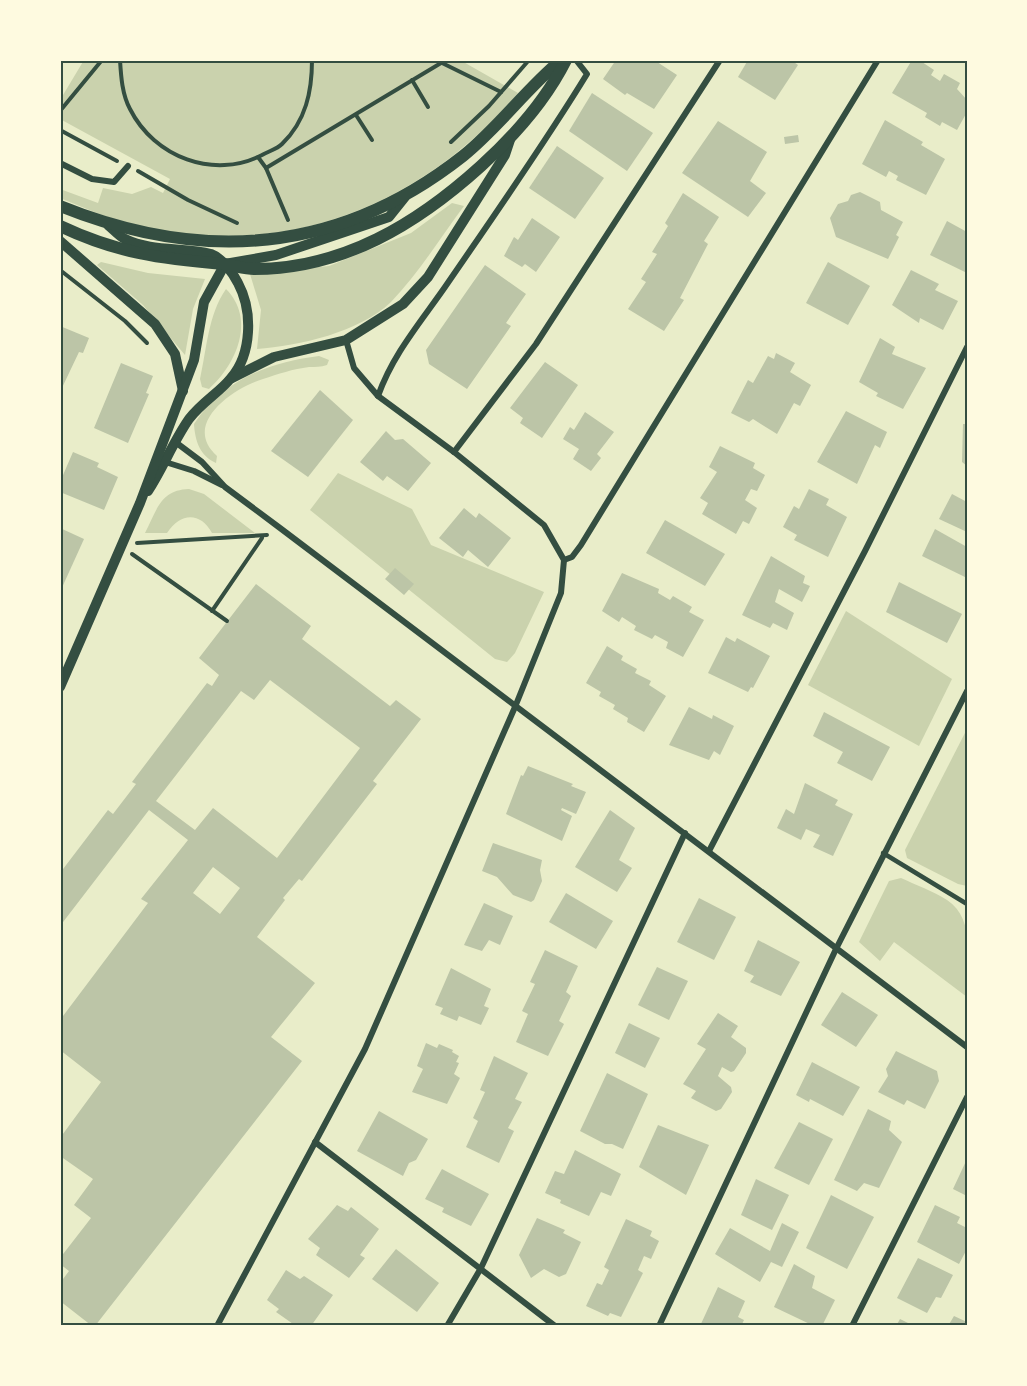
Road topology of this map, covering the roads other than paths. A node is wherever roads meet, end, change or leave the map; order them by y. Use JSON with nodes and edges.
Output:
{"nodes":[{"id":1,"x":561,"y":60,"type":"edge"},
{"id":2,"x":566,"y":60,"type":"edge"},
{"id":3,"x":576,"y":60,"type":"edge"},
{"id":4,"x":720,"y":60,"type":"edge"},
{"id":5,"x":878,"y":60,"type":"edge"},
{"id":6,"x":512,"y":136,"type":"junction"},
{"id":7,"x":60,"y":163,"type":"edge"},
{"id":8,"x":128,"y":166,"type":"road end"},
{"id":9,"x":405,"y":197,"type":"junction"},
{"id":10,"x":60,"y":206,"type":"edge"},
{"id":11,"x":108,"y":225,"type":"junction"},
{"id":12,"x":60,"y":226,"type":"edge"},
{"id":13,"x":60,"y":241,"type":"edge"},
{"id":14,"x":225,"y":264,"type":"junction"},
{"id":15,"x":346,"y":340,"type":"junction"},
{"id":16,"x":967,"y":347,"type":"edge"},
{"id":17,"x":232,"y":378,"type":"junction"},
{"id":18,"x":183,"y":392,"type":"junction"},
{"id":19,"x":378,"y":396,"type":"junction"},
{"id":20,"x":165,"y":438,"type":"junction"},
{"id":21,"x":176,"y":442,"type":"junction"},
{"id":22,"x":454,"y":452,"type":"junction"},
{"id":23,"x":155,"y":458,"type":"junction"},
{"id":24,"x":166,"y":463,"type":"junction"},
{"id":25,"x":225,"y":487,"type":"junction"},
{"id":26,"x":140,"y":503,"type":"junction"},
{"id":27,"x":564,"y":560,"type":"junction"},
{"id":28,"x":60,"y":687,"type":"edge"},
{"id":29,"x":967,"y":691,"type":"edge"},
{"id":30,"x":515,"y":707,"type":"junction"},
{"id":31,"x":685,"y":833,"type":"junction"},
{"id":32,"x":710,"y":851,"type":"junction"},
{"id":33,"x":884,"y":853,"type":"junction"},
{"id":34,"x":967,"y":904,"type":"edge"},
{"id":35,"x":836,"y":949,"type":"junction"},
{"id":36,"x":967,"y":1047,"type":"edge"},
{"id":37,"x":967,"y":1097,"type":"edge"},
{"id":38,"x":315,"y":1142,"type":"junction"},
{"id":39,"x":481,"y":1268,"type":"junction"},
{"id":40,"x":217,"y":1326,"type":"edge"},
{"id":41,"x":447,"y":1326,"type":"edge"},
{"id":42,"x":555,"y":1326,"type":"edge"},
{"id":43,"x":659,"y":1326,"type":"edge"},
{"id":44,"x":852,"y":1326,"type":"edge"}],
"edges":[{"from":1,"to":9,"type":"main road"},
{"from":2,"to":6,"type":"main road"},
{"from":3,"to":19,"type":"street"},
{"from":4,"to":22,"type":"street"},
{"from":5,"to":27,"type":"street"},
{"from":6,"to":14,"type":"main road"},
{"from":6,"to":15,"type":"street"},
{"from":7,"to":8,"type":"street"},
{"from":9,"to":11,"type":"main road"},
{"from":9,"to":14,"type":"street"},
{"from":10,"to":11,"type":"main road"},
{"from":11,"to":14,"type":"street"},
{"from":12,"to":14,"type":"main road"},
{"from":13,"to":18,"type":"street"},
{"from":14,"to":17,"type":"street"},
{"from":14,"to":18,"type":"street"},
{"from":15,"to":17,"type":"street"},
{"from":15,"to":19,"type":"street"},
{"from":16,"to":32,"type":"street"},
{"from":17,"to":21,"type":"street"},
{"from":18,"to":20,"type":"street"},
{"from":19,"to":22,"type":"street"},
{"from":20,"to":21,"type":"street"},
{"from":20,"to":23,"type":"street"},
{"from":21,"to":24,"type":"street"},
{"from":21,"to":25,"type":"street"},
{"from":22,"to":27,"type":"street"},
{"from":23,"to":24,"type":"street"},
{"from":23,"to":26,"type":"street"},
{"from":24,"to":25,"type":"street"},
{"from":24,"to":26,"type":"street"},
{"from":25,"to":30,"type":"street"},
{"from":26,"to":28,"type":"street"},
{"from":27,"to":30,"type":"street"},
{"from":29,"to":33,"type":"street"},
{"from":30,"to":31,"type":"street"},
{"from":30,"to":38,"type":"street"},
{"from":31,"to":32,"type":"street"},
{"from":31,"to":39,"type":"street"},
{"from":32,"to":35,"type":"street"},
{"from":33,"to":34,"type":"lane"},
{"from":33,"to":35,"type":"street"},
{"from":35,"to":36,"type":"street"},
{"from":35,"to":43,"type":"street"},
{"from":37,"to":44,"type":"street"},
{"from":38,"to":39,"type":"street"},
{"from":38,"to":40,"type":"street"},
{"from":39,"to":41,"type":"street"},
{"from":39,"to":42,"type":"street"}]}
